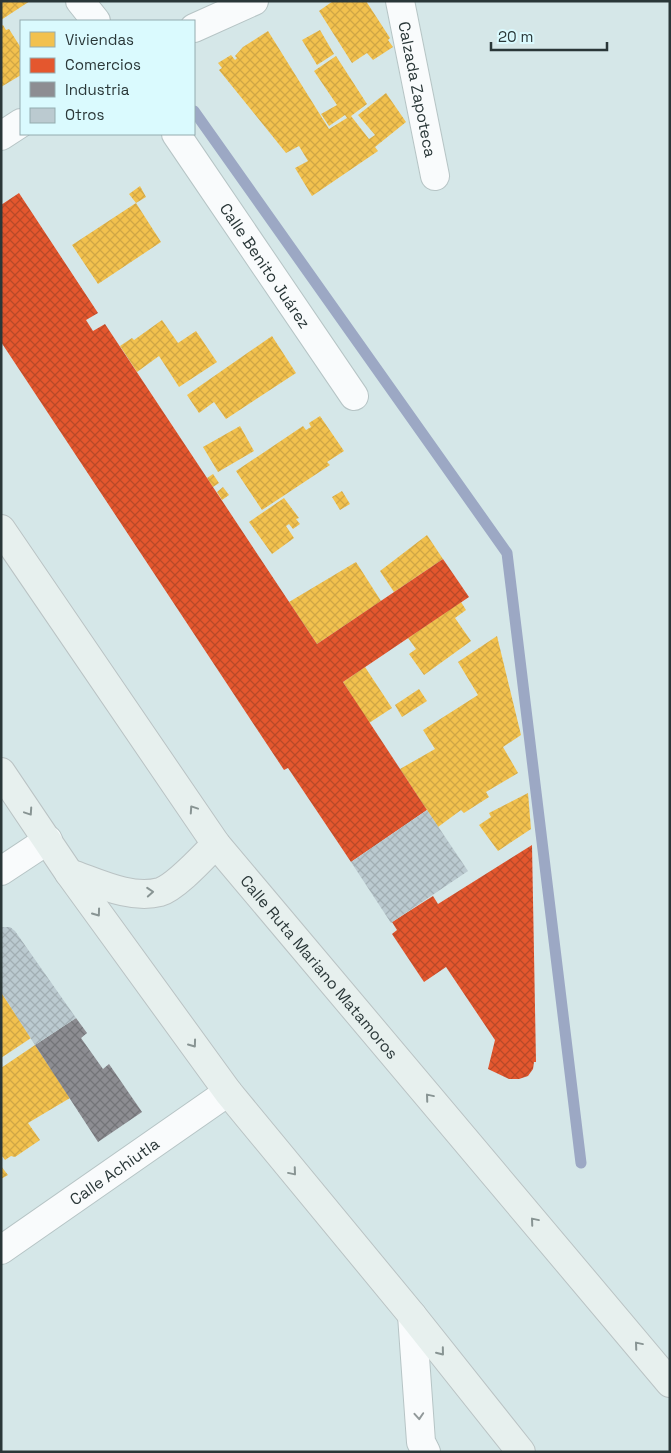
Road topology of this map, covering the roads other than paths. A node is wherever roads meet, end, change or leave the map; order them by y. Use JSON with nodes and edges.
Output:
{"nodes":[{"id":1,"x":80,"y":1,"type":"edge"},
{"id":2,"x":254,"y":1,"type":"edge"},
{"id":3,"x":400,"y":1,"type":"edge"},
{"id":4,"x":95,"y":20,"type":"edge"},
{"id":5,"x":195,"y":28,"type":"edge"},
{"id":6,"x":20,"y":124,"type":"edge"},
{"id":7,"x":177,"y":135,"type":"edge"},
{"id":8,"x":1,"y":136,"type":"edge"},
{"id":9,"x":436,"y":176,"type":"dead end"},
{"id":10,"x":354,"y":396,"type":"dead end"},
{"id":11,"x":1,"y":529,"type":"edge"},
{"id":12,"x":1,"y":772,"type":"edge"},
{"id":13,"x":48,"y":840,"type":"junction"},
{"id":14,"x":216,"y":844,"type":"junction"},
{"id":15,"x":1,"y":871,"type":"edge"},
{"id":16,"x":69,"y":873,"type":"junction"},
{"id":17,"x":228,"y":1092,"type":"junction"},
{"id":18,"x":1,"y":1250,"type":"edge"},
{"id":19,"x":412,"y":1315,"type":"junction"},
{"id":20,"x":670,"y":1383,"type":"edge"},
{"id":21,"x":426,"y":1452,"type":"edge"},
{"id":22,"x":521,"y":1452,"type":"edge"}],
"edges":[{"from":1,"to":4,"type":"street"},
{"from":2,"to":5,"type":"street"},
{"from":3,"to":9,"type":"street","name":"Calzada Zapoteca"},
{"from":6,"to":8,"type":"street"},
{"from":7,"to":10,"type":"street","name":"Calle Benito Juárez"},
{"from":14,"to":11,"type":"main road","name":"Calle Ruta Mariano Matamoros","one_way":true},
{"from":12,"to":13,"type":"main road","one_way":true},
{"from":13,"to":15,"type":"street"},
{"from":13,"to":16,"type":"main road"},
{"from":16,"to":14,"type":"main road","one_way":true},
{"from":20,"to":14,"type":"main road","name":"Calle Ruta Mariano Matamoros","one_way":true},
{"from":16,"to":17,"type":"main road","one_way":true},
{"from":17,"to":18,"type":"street","name":"Calle Achiutla"},
{"from":17,"to":19,"type":"main road","one_way":true},
{"from":19,"to":21,"type":"street","one_way":true},
{"from":19,"to":22,"type":"main road","one_way":true}]}
